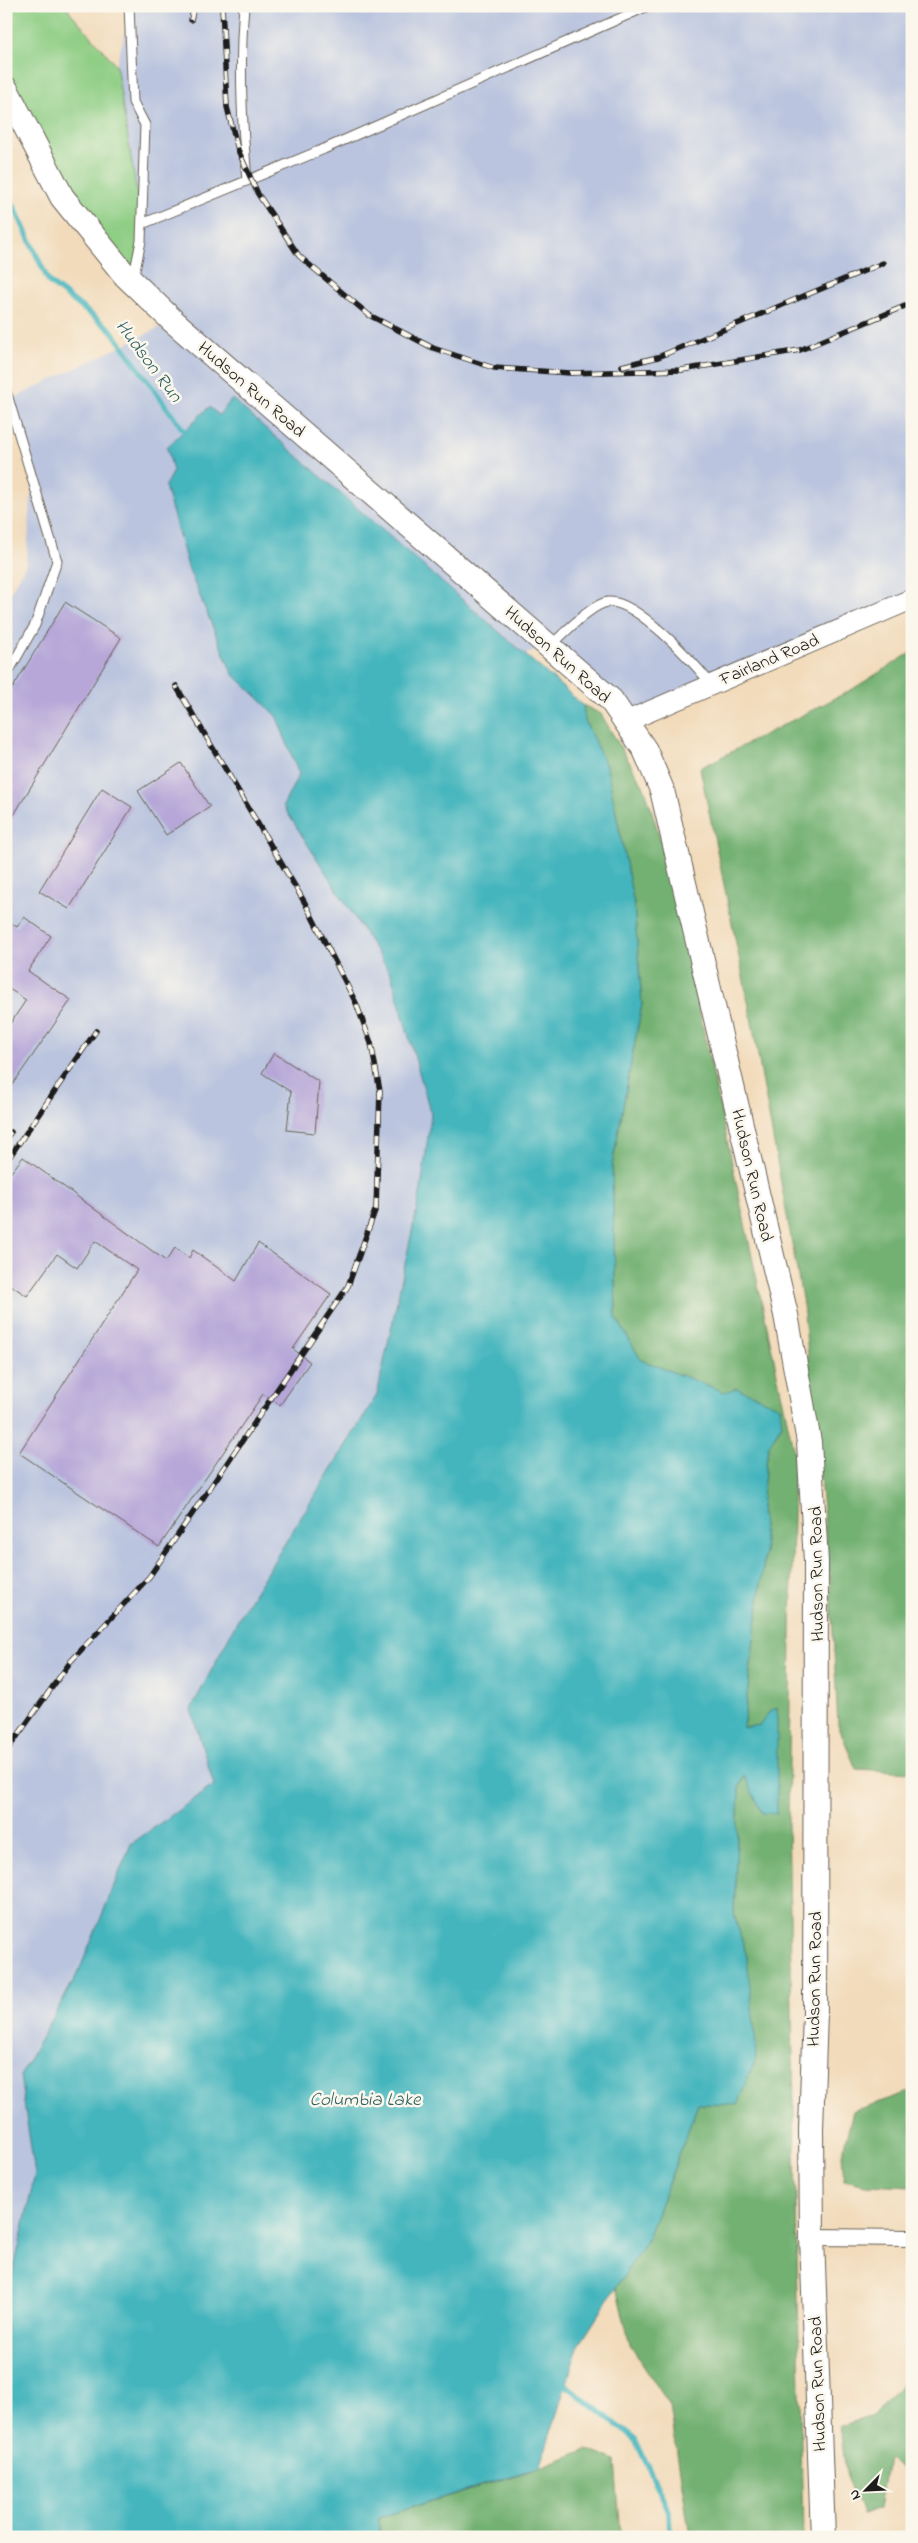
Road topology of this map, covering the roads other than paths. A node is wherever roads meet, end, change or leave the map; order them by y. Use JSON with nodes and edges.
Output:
{"nodes":[{"id":1,"x":129,"y":6,"type":"edge"},
{"id":2,"x":244,"y":6,"type":"edge"},
{"id":3,"x":648,"y":6,"type":"edge"},
{"id":4,"x":6,"y":89,"type":"edge"},
{"id":5,"x":247,"y":181,"type":"junction"},
{"id":6,"x":142,"y":224,"type":"junction"},
{"id":7,"x":132,"y":282,"type":"junction"},
{"id":8,"x":6,"y":391,"type":"edge"},
{"id":9,"x":912,"y":599,"type":"edge"},
{"id":10,"x":550,"y":646,"type":"junction"},
{"id":11,"x":6,"y":676,"type":"edge"},
{"id":12,"x":711,"y":684,"type":"junction"},
{"id":13,"x":627,"y":721,"type":"junction"},
{"id":14,"x":812,"y":2237,"type":"junction"},
{"id":15,"x":912,"y":2238,"type":"edge"},
{"id":16,"x":823,"y":2537,"type":"edge"}],
"edges":[{"from":1,"to":6,"type":"lane"},
{"from":2,"to":5,"type":"lane"},
{"from":3,"to":5,"type":"lane"},
{"from":4,"to":7,"type":"main road","name":"Hudson Run Road"},
{"from":5,"to":6,"type":"lane"},
{"from":6,"to":7,"type":"lane"},
{"from":7,"to":10,"type":"main road","name":"Hudson Run Road"},
{"from":8,"to":11,"type":"lane"},
{"from":9,"to":12,"type":"street","name":"Fairland Road"},
{"from":10,"to":12,"type":"lane"},
{"from":10,"to":13,"type":"main road","name":"Hudson Run Road"},
{"from":12,"to":13,"type":"street","name":"Fairland Road"},
{"from":13,"to":14,"type":"main road","name":"Hudson Run Road"},
{"from":14,"to":15,"type":"street"},
{"from":14,"to":16,"type":"main road","name":"Hudson Run Road"}]}
